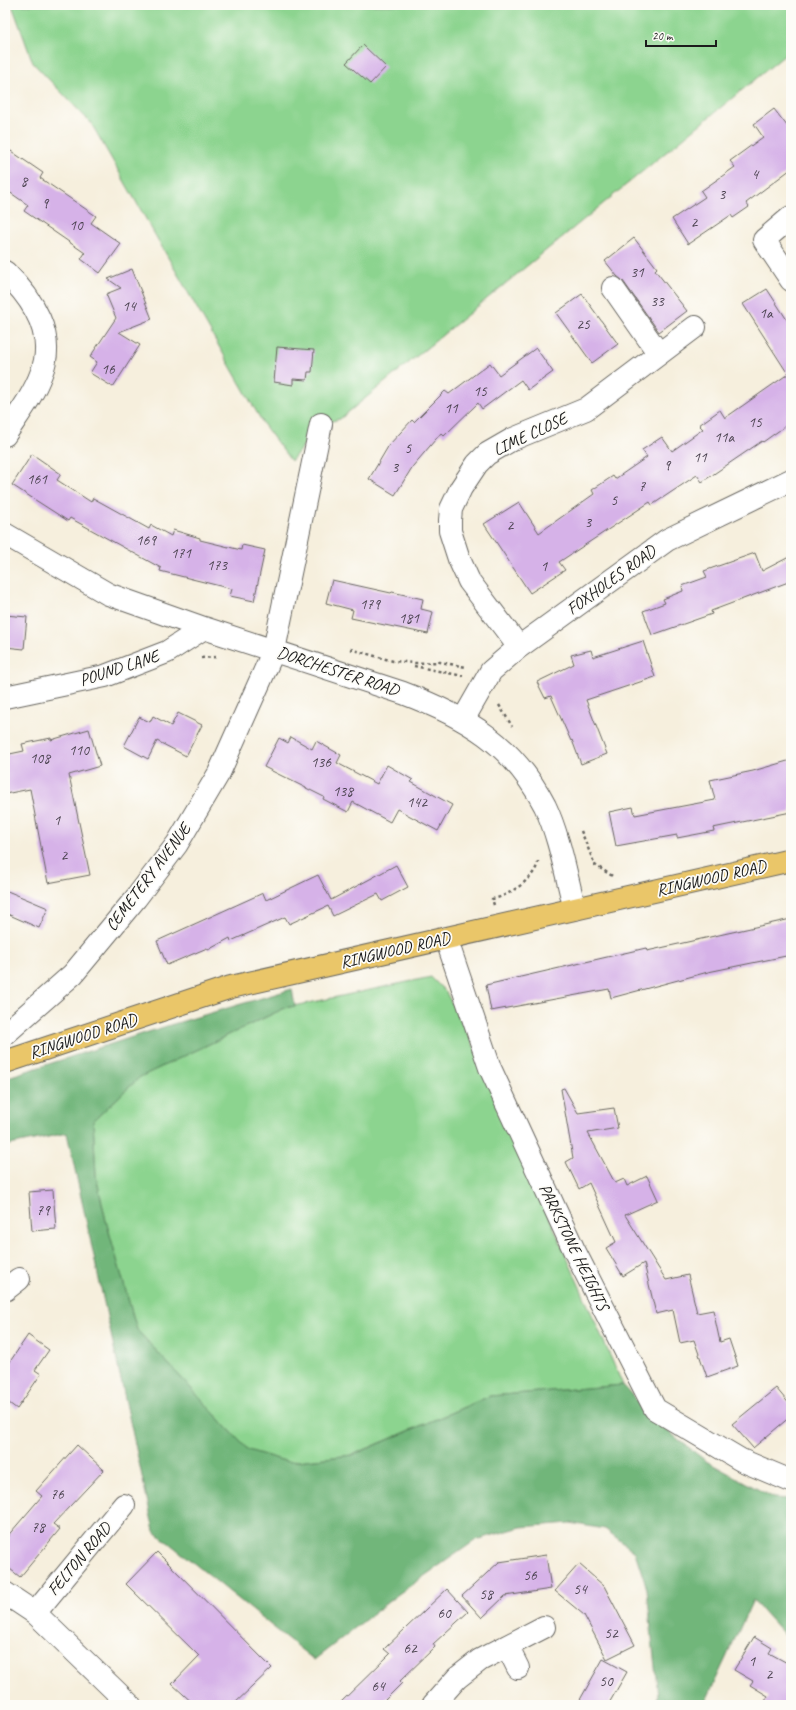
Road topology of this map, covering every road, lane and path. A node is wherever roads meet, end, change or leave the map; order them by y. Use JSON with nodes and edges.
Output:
{"nodes":[{"id":1,"x":791,"y":217,"type":"edge"},
{"id":2,"x":5,"y":272,"type":"edge"},
{"id":3,"x":791,"y":280,"type":"edge"},
{"id":4,"x":613,"y":288,"type":"dead end"},
{"id":5,"x":695,"y":327,"type":"dead end"},
{"id":6,"x":658,"y":354,"type":"junction"},
{"id":7,"x":321,"y":424,"type":"dead end"},
{"id":8,"x":5,"y":435,"type":"edge"},
{"id":9,"x":791,"y":480,"type":"edge"},
{"id":10,"x":5,"y":534,"type":"edge"},
{"id":11,"x":204,"y":628,"type":"junction"},
{"id":12,"x":519,"y":647,"type":"junction"},
{"id":13,"x":274,"y":650,"type":"junction"},
{"id":14,"x":414,"y":666,"type":"dead end"},
{"id":15,"x":483,"y":685,"type":"junction"},
{"id":16,"x":5,"y":696,"type":"edge"},
{"id":17,"x":500,"y":699,"type":"dead end"},
{"id":18,"x":463,"y":720,"type":"junction"},
{"id":19,"x":515,"y":730,"type":"dead end"},
{"id":20,"x":580,"y":830,"type":"dead end"},
{"id":21,"x":538,"y":860,"type":"dead end"},
{"id":22,"x":791,"y":860,"type":"edge"},
{"id":23,"x":615,"y":878,"type":"dead end"},
{"id":24,"x":575,"y":909,"type":"junction"},
{"id":25,"x":499,"y":926,"type":"junction"},
{"id":26,"x":446,"y":938,"type":"junction"},
{"id":27,"x":5,"y":1034,"type":"edge"},
{"id":28,"x":5,"y":1062,"type":"edge"},
{"id":29,"x":791,"y":1481,"type":"edge"},
{"id":30,"x":124,"y":1505,"type":"dead end"},
{"id":31,"x":5,"y":1593,"type":"edge"},
{"id":32,"x":35,"y":1613,"type":"junction"},
{"id":33,"x":544,"y":1627,"type":"dead end"},
{"id":34,"x":507,"y":1646,"type":"junction"},
{"id":35,"x":518,"y":1668,"type":"dead end"},
{"id":36,"x":130,"y":1705,"type":"edge"},
{"id":37,"x":433,"y":1705,"type":"edge"}],
"edges":[{"from":1,"to":3,"type":"street"},
{"from":2,"to":8,"type":"street"},
{"from":4,"to":6,"type":"street"},
{"from":5,"to":6,"type":"street","name":"LIME CLOSE"},
{"from":6,"to":12,"type":"street","name":"LIME CLOSE"},
{"from":7,"to":13,"type":"street","name":"CEMETERY AVENUE"},
{"from":9,"to":12,"type":"street","name":"FOXHOLES ROAD"},
{"from":10,"to":11,"type":"street","name":"DORCHESTER ROAD"},
{"from":11,"to":13,"type":"street","name":"DORCHESTER ROAD"},
{"from":11,"to":16,"type":"street","name":"POUND LANE"},
{"from":12,"to":15,"type":"street","name":"FOXHOLES ROAD"},
{"from":13,"to":18,"type":"street","name":"DORCHESTER ROAD"},
{"from":13,"to":27,"type":"street","name":"CEMETERY AVENUE"},
{"from":14,"to":15,"type":"path"},
{"from":15,"to":18,"type":"street","name":"FOXHOLES ROAD"},
{"from":17,"to":19,"type":"path"},
{"from":18,"to":24,"type":"street","name":"DORCHESTER ROAD"},
{"from":20,"to":23,"type":"path"},
{"from":21,"to":25,"type":"path"},
{"from":22,"to":24,"type":"main road","name":"RINGWOOD ROAD"},
{"from":24,"to":25,"type":"main road","name":"RINGWOOD ROAD"},
{"from":25,"to":26,"type":"main road","name":"RINGWOOD ROAD"},
{"from":26,"to":28,"type":"main road","name":"RINGWOOD ROAD"},
{"from":26,"to":29,"type":"street","name":"PARKSTONE HEIGHTS"},
{"from":30,"to":32,"type":"street","name":"FELTON ROAD"},
{"from":31,"to":32,"type":"street","name":"FELTON ROAD"},
{"from":32,"to":36,"type":"street","name":"FELTON ROAD"},
{"from":33,"to":34,"type":"street"},
{"from":34,"to":35,"type":"street"},
{"from":34,"to":37,"type":"street"}]}
